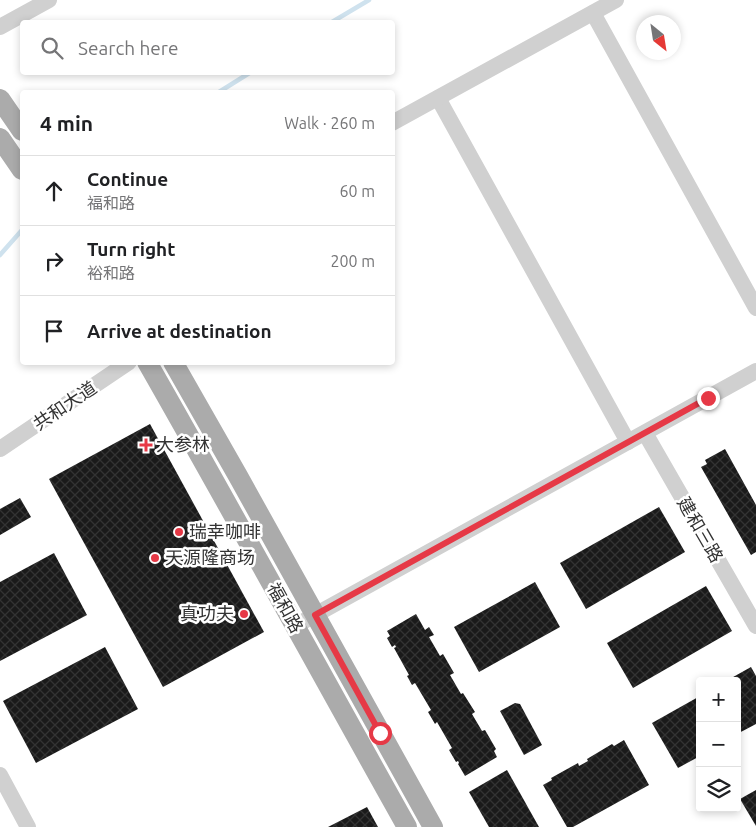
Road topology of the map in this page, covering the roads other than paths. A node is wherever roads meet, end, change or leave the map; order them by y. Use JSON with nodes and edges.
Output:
{"nodes":[{"id":1,"x":49,"y":0,"type":"edge"},
{"id":2,"x":616,"y":0,"type":"edge"},
{"id":3,"x":593,"y":13,"type":"junction"},
{"id":4,"x":0,"y":27,"type":"edge"},
{"id":5,"x":438,"y":98,"type":"junction"},
{"id":6,"x":0,"y":99,"type":"edge"},
{"id":7,"x":395,"y":121,"type":"edge"},
{"id":8,"x":20,"y":128,"type":"edge"},
{"id":9,"x":0,"y":138,"type":"edge"},
{"id":10,"x":20,"y":167,"type":"edge"},
{"id":11,"x":756,"y":308,"type":"edge"},
{"id":12,"x":125,"y":365,"type":"edge"},
{"id":13,"x":149,"y":365,"type":"edge"},
{"id":14,"x":175,"y":365,"type":"edge"},
{"id":15,"x":756,"y":371,"type":"edge"},
{"id":16,"x":645,"y":433,"type":"junction"},
{"id":17,"x":628,"y":442,"type":"junction"},
{"id":18,"x":0,"y":449,"type":"edge"},
{"id":19,"x":315,"y":615,"type":"junction"},
{"id":20,"x":295,"y":626,"type":"junction"},
{"id":21,"x":756,"y":626,"type":"edge"},
{"id":22,"x":0,"y":775,"type":"edge"},
{"id":23,"x":28,"y":827,"type":"edge"},
{"id":24,"x":407,"y":827,"type":"edge"},
{"id":25,"x":433,"y":827,"type":"edge"}],
"edges":[{"from":1,"to":4,"type":"street"},
{"from":2,"to":3,"type":"street"},
{"from":3,"to":5,"type":"street"},
{"from":3,"to":11,"type":"street"},
{"from":5,"to":7,"type":"street"},
{"from":5,"to":17,"type":"street"},
{"from":6,"to":8,"type":"main road"},
{"from":9,"to":10,"type":"main road"},
{"from":12,"to":18,"type":"street","name":"共和大道"},
{"from":13,"to":20,"type":"main road","name":"福和路"},
{"from":14,"to":19,"type":"main road","name":"福和路"},
{"from":15,"to":16,"type":"street"},
{"from":16,"to":17,"type":"street"},
{"from":16,"to":21,"type":"street","name":"建和三路"},
{"from":17,"to":19,"type":"street"},
{"from":19,"to":20,"type":"street"},
{"from":19,"to":25,"type":"main road","name":"福和路"},
{"from":20,"to":24,"type":"main road","name":"福和路"},
{"from":22,"to":23,"type":"street"}]}
